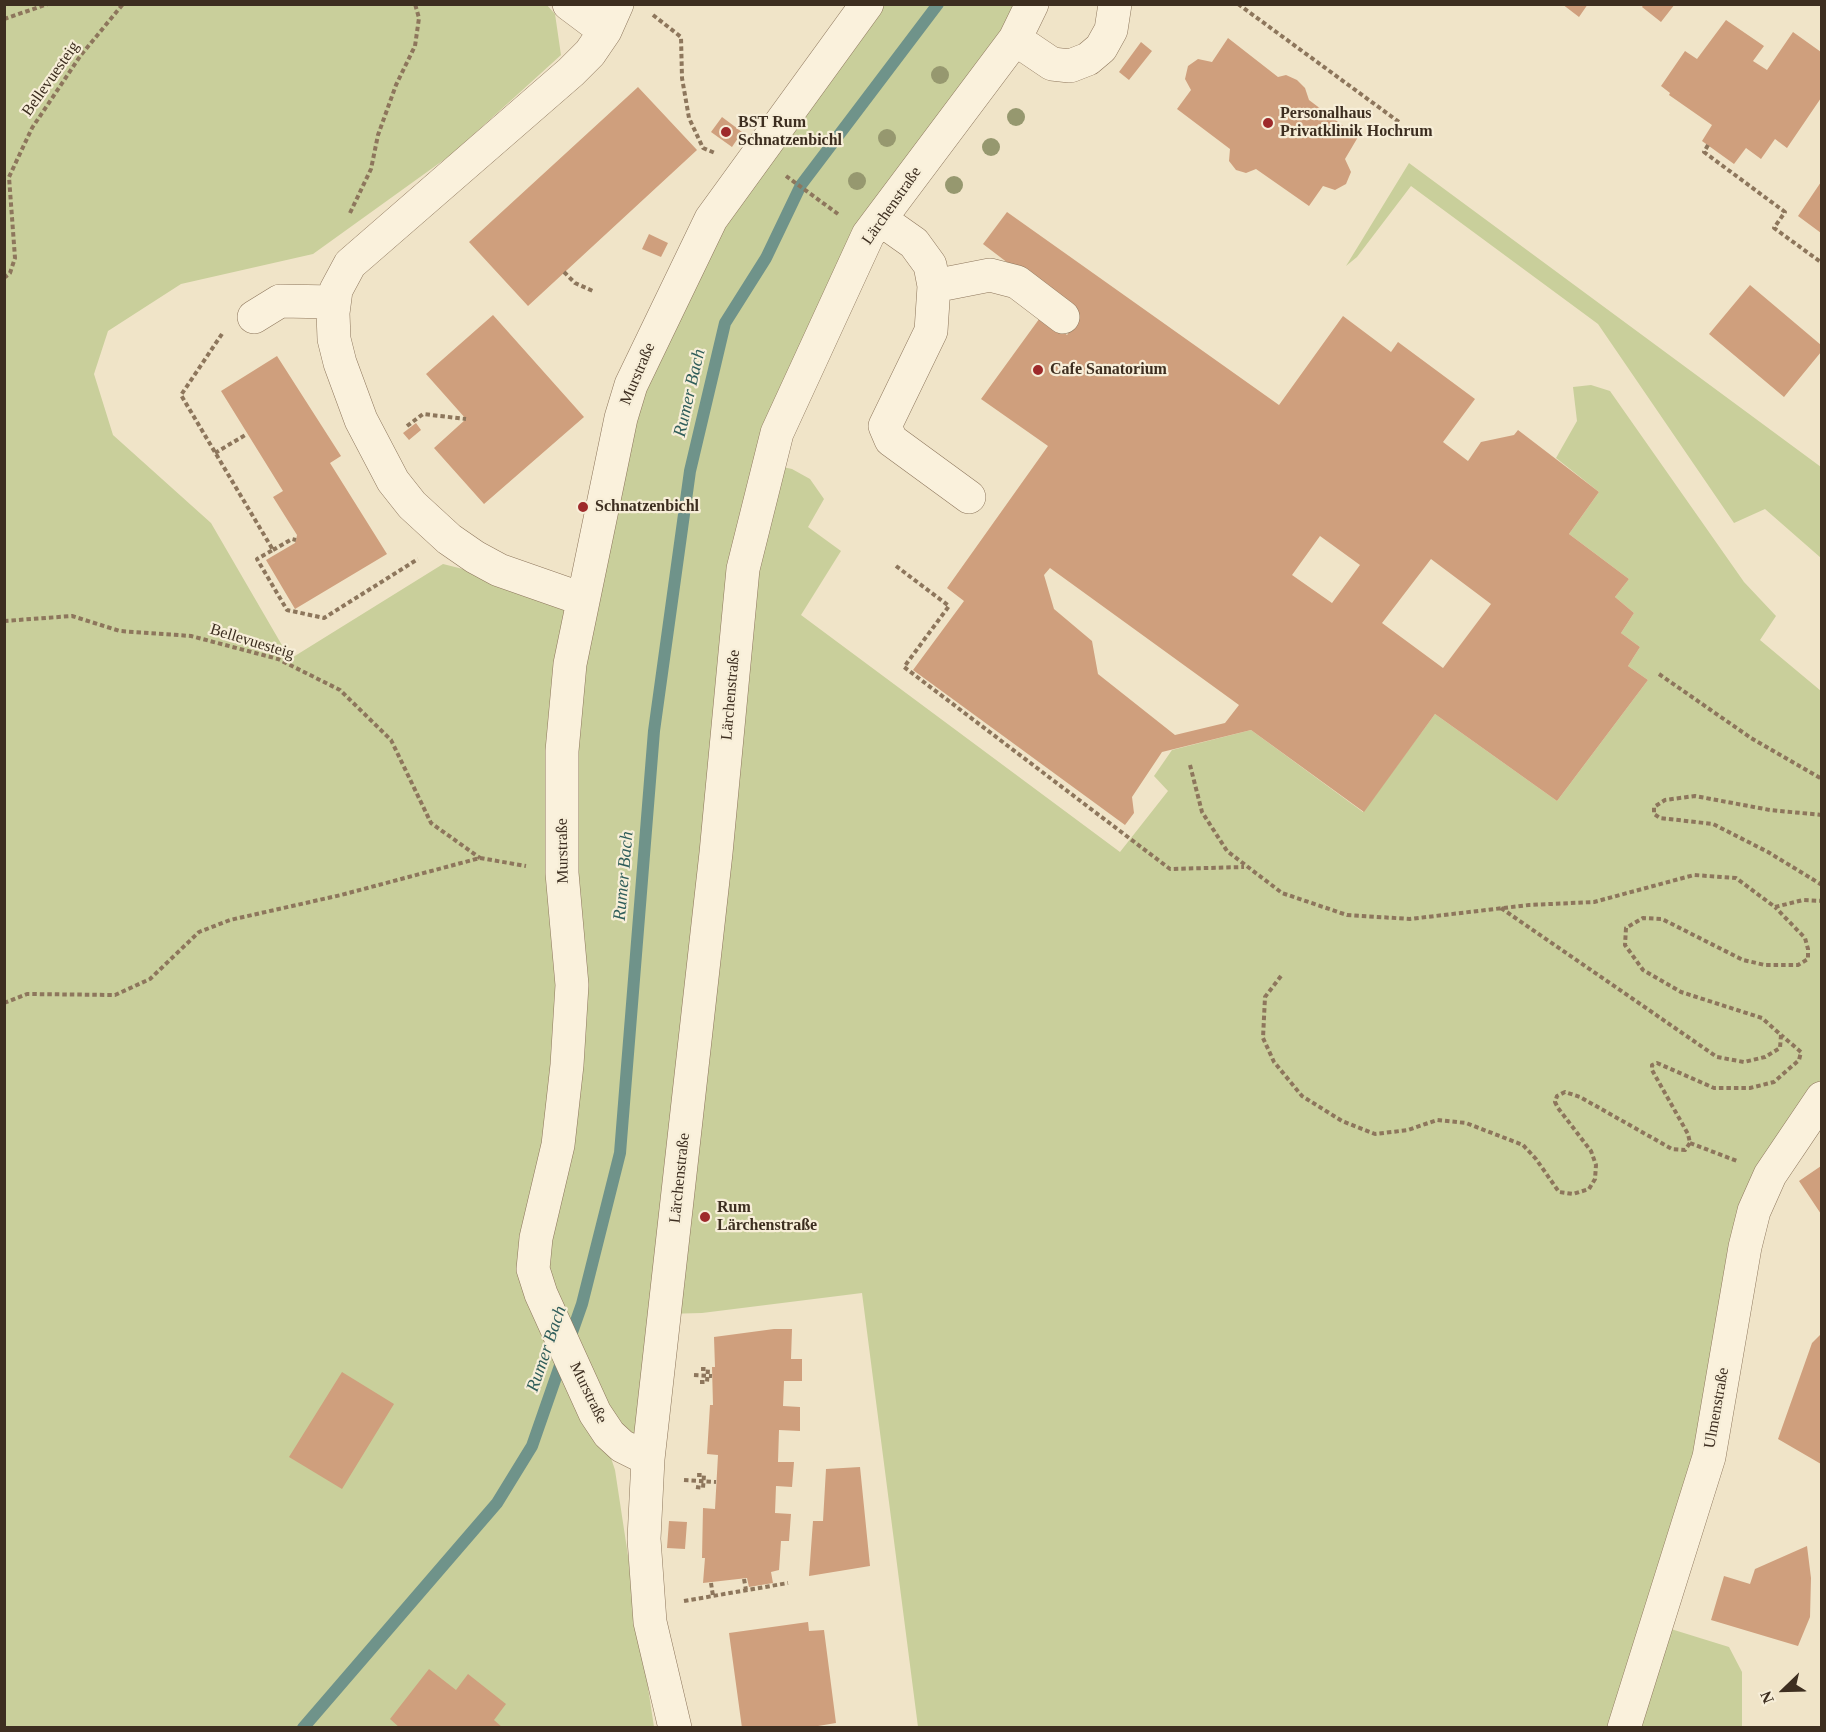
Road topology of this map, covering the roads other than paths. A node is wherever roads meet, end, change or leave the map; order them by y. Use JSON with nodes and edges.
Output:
{"nodes":[{"id":1,"x":569,"y":4,"type":"edge"},
{"id":2,"x":867,"y":4,"type":"edge"},
{"id":3,"x":1032,"y":4,"type":"edge"},
{"id":4,"x":1115,"y":4,"type":"edge"},
{"id":5,"x":623,"y":15,"type":"edge"},
{"id":6,"x":1015,"y":39,"type":"junction"},
{"id":7,"x":880,"y":219,"type":"junction"},
{"id":8,"x":934,"y":286,"type":"junction"},
{"id":9,"x":334,"y":302,"type":"junction"},
{"id":10,"x":1063,"y":317,"type":"dead end"},
{"id":11,"x":239,"y":324,"type":"road end"},
{"id":12,"x":969,"y":497,"type":"dead end"},
{"id":13,"x":582,"y":599,"type":"junction"},
{"id":14,"x":1821,"y":1098,"type":"edge"},
{"id":15,"x":648,"y":1459,"type":"junction"},
{"id":16,"x":675,"y":1728,"type":"edge"},
{"id":17,"x":1624,"y":1728,"type":"edge"}],
"edges":[{"from":1,"to":5,"type":"street"},
{"from":2,"to":13,"type":"street","name":"Murstraße"},
{"from":3,"to":6,"type":"street","name":"Lärchenstraße"},
{"from":4,"to":6,"type":"street"},
{"from":5,"to":9,"type":"street"},
{"from":6,"to":7,"type":"street","name":"Lärchenstraße"},
{"from":7,"to":8,"type":"street"},
{"from":7,"to":15,"type":"street","name":"Lärchenstraße"},
{"from":8,"to":10,"type":"street"},
{"from":8,"to":12,"type":"street"},
{"from":9,"to":11,"type":"street"},
{"from":9,"to":13,"type":"street"},
{"from":13,"to":15,"type":"street","name":"Murstraße"},
{"from":14,"to":17,"type":"street","name":"Ulmenstraße"},
{"from":15,"to":16,"type":"street"}]}
